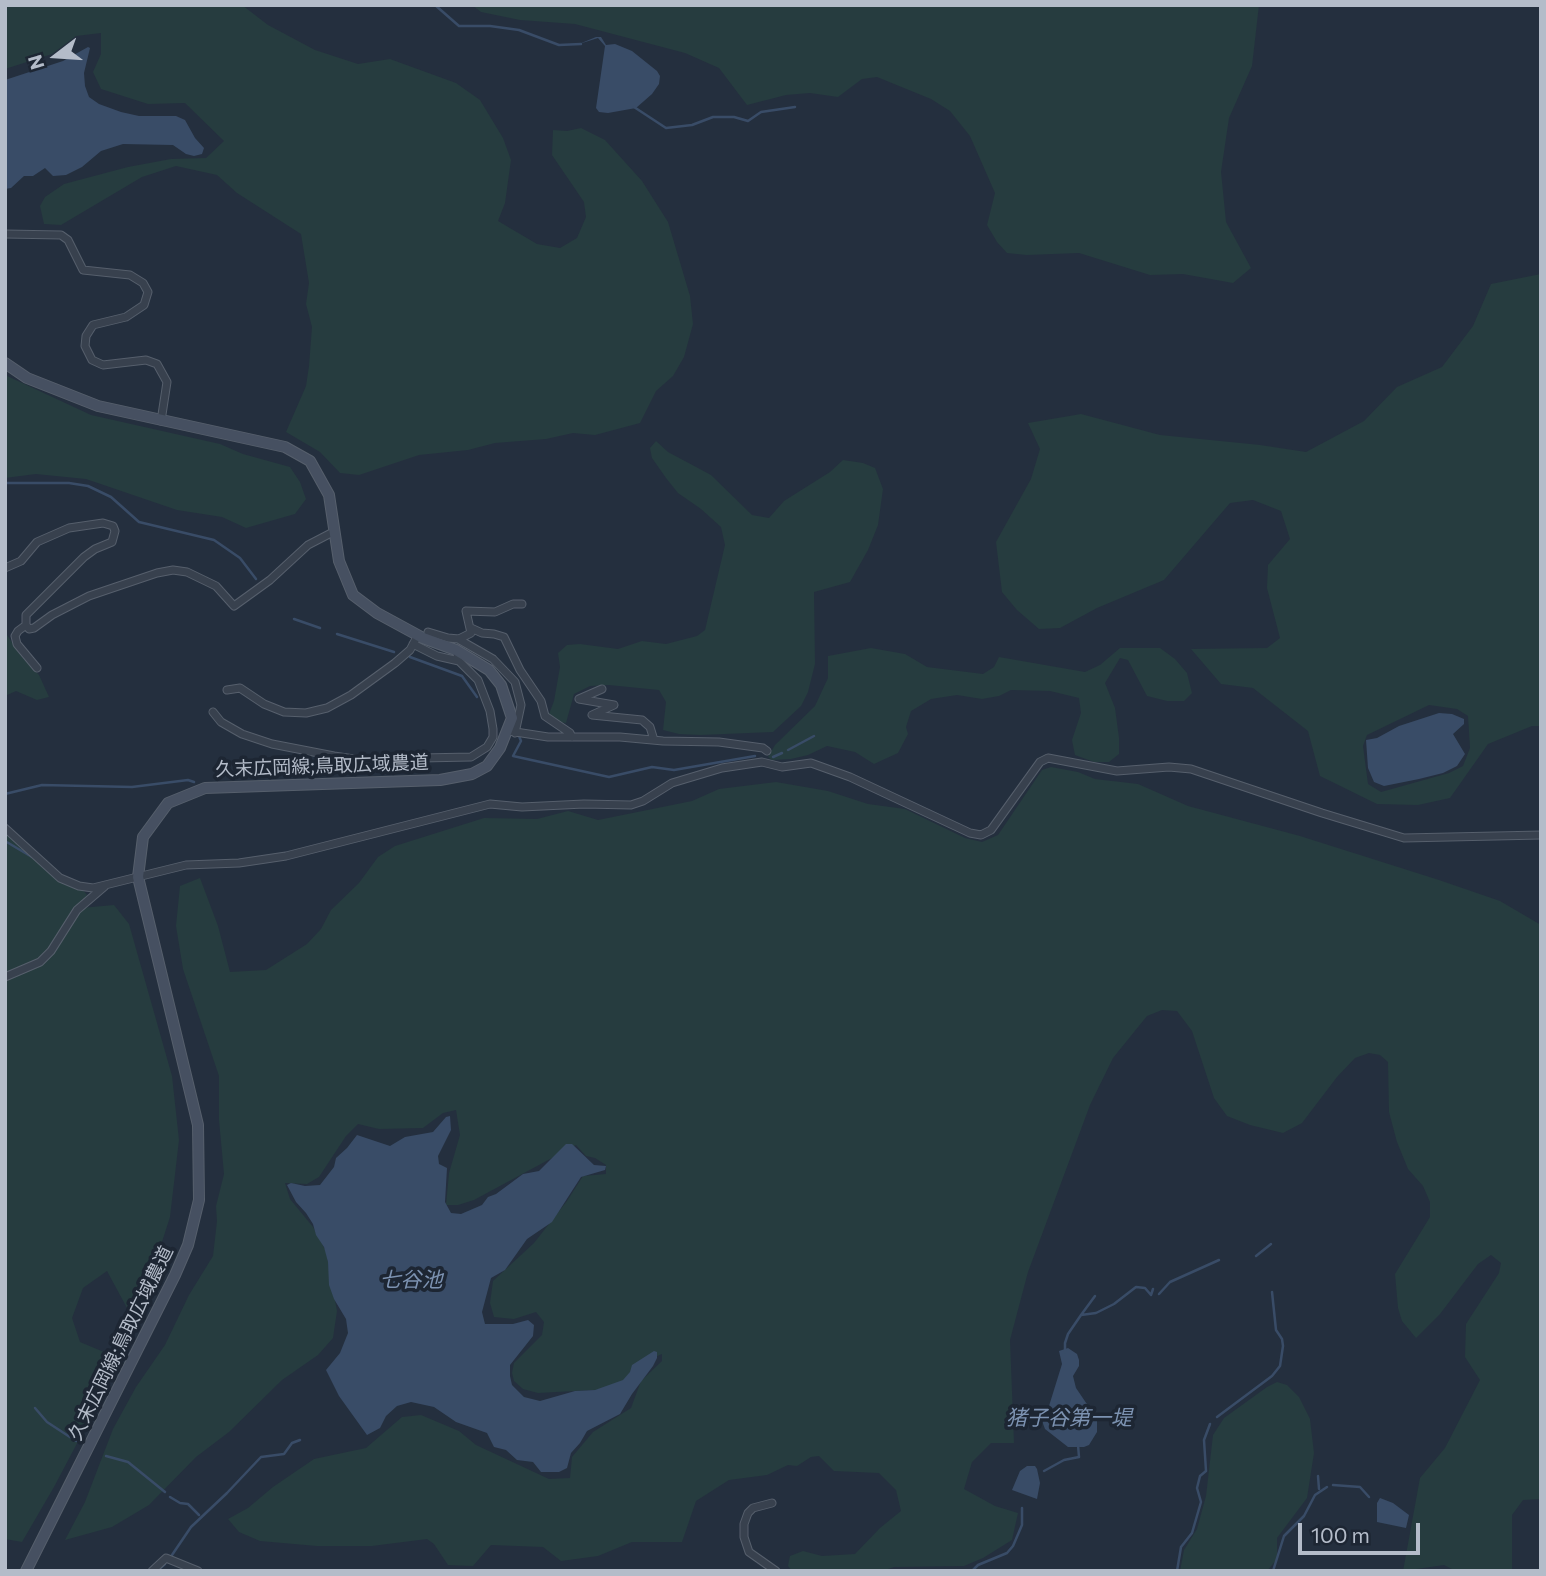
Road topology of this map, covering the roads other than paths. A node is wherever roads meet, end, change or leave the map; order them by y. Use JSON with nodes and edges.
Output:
{"nodes":[{"id":1,"x":5,"y":234,"type":"edge"},
{"id":2,"x":5,"y":363,"type":"edge"},
{"id":3,"x":162,"y":421,"type":"junction"},
{"id":4,"x":335,"y":531,"type":"junction"},
{"id":5,"x":5,"y":568,"type":"edge"},
{"id":6,"x":522,"y":604,"type":"dead end"},
{"id":7,"x":26,"y":625,"type":"junction"},
{"id":8,"x":471,"y":628,"type":"junction"},
{"id":9,"x":420,"y":637,"type":"junction"},
{"id":10,"x":458,"y":650,"type":"junction"},
{"id":11,"x":37,"y":668,"type":"dead end"},
{"id":12,"x":602,"y":689,"type":"dead end"},
{"id":13,"x":227,"y":690,"type":"dead end"},
{"id":14,"x":213,"y":712,"type":"dead end"},
{"id":15,"x":512,"y":732,"type":"junction"},
{"id":16,"x":572,"y":737,"type":"junction"},
{"id":17,"x":654,"y":740,"type":"junction"},
{"id":18,"x":767,"y":751,"type":"dead end"},
{"id":19,"x":5,"y":828,"type":"edge"},
{"id":20,"x":1541,"y":835,"type":"edge"},
{"id":21,"x":138,"y":877,"type":"junction"},
{"id":22,"x":106,"y":885,"type":"junction"},
{"id":23,"x":5,"y":977,"type":"edge"},
{"id":24,"x":772,"y":1503,"type":"dead end"},
{"id":25,"x":770,"y":1569,"type":"edge"},
{"id":26,"x":26,"y":1571,"type":"edge"},
{"id":27,"x":152,"y":1571,"type":"edge"},
{"id":28,"x":198,"y":1571,"type":"edge"}],
"edges":[{"from":1,"to":3,"type":"street"},
{"from":2,"to":3,"type":"street"},
{"from":3,"to":4,"type":"street"},
{"from":4,"to":7,"type":"street"},
{"from":4,"to":9,"type":"street"},
{"from":5,"to":7,"type":"street"},
{"from":6,"to":8,"type":"street"},
{"from":7,"to":11,"type":"street"},
{"from":8,"to":10,"type":"street"},
{"from":8,"to":16,"type":"street"},
{"from":9,"to":10,"type":"street"},
{"from":9,"to":13,"type":"street"},
{"from":10,"to":14,"type":"street"},
{"from":10,"to":15,"type":"street"},
{"from":12,"to":17,"type":"street"},
{"from":15,"to":16,"type":"street"},
{"from":15,"to":21,"type":"street","name":"久末広岡線;鳥取広域農道"},
{"from":16,"to":17,"type":"street"},
{"from":17,"to":18,"type":"street"},
{"from":19,"to":22,"type":"street"},
{"from":20,"to":21,"type":"street"},
{"from":21,"to":22,"type":"street"},
{"from":21,"to":26,"type":"street","name":"久末広岡線;鳥取広域農道"},
{"from":22,"to":23,"type":"street"},
{"from":24,"to":25,"type":"street"},
{"from":27,"to":28,"type":"street"}]}
